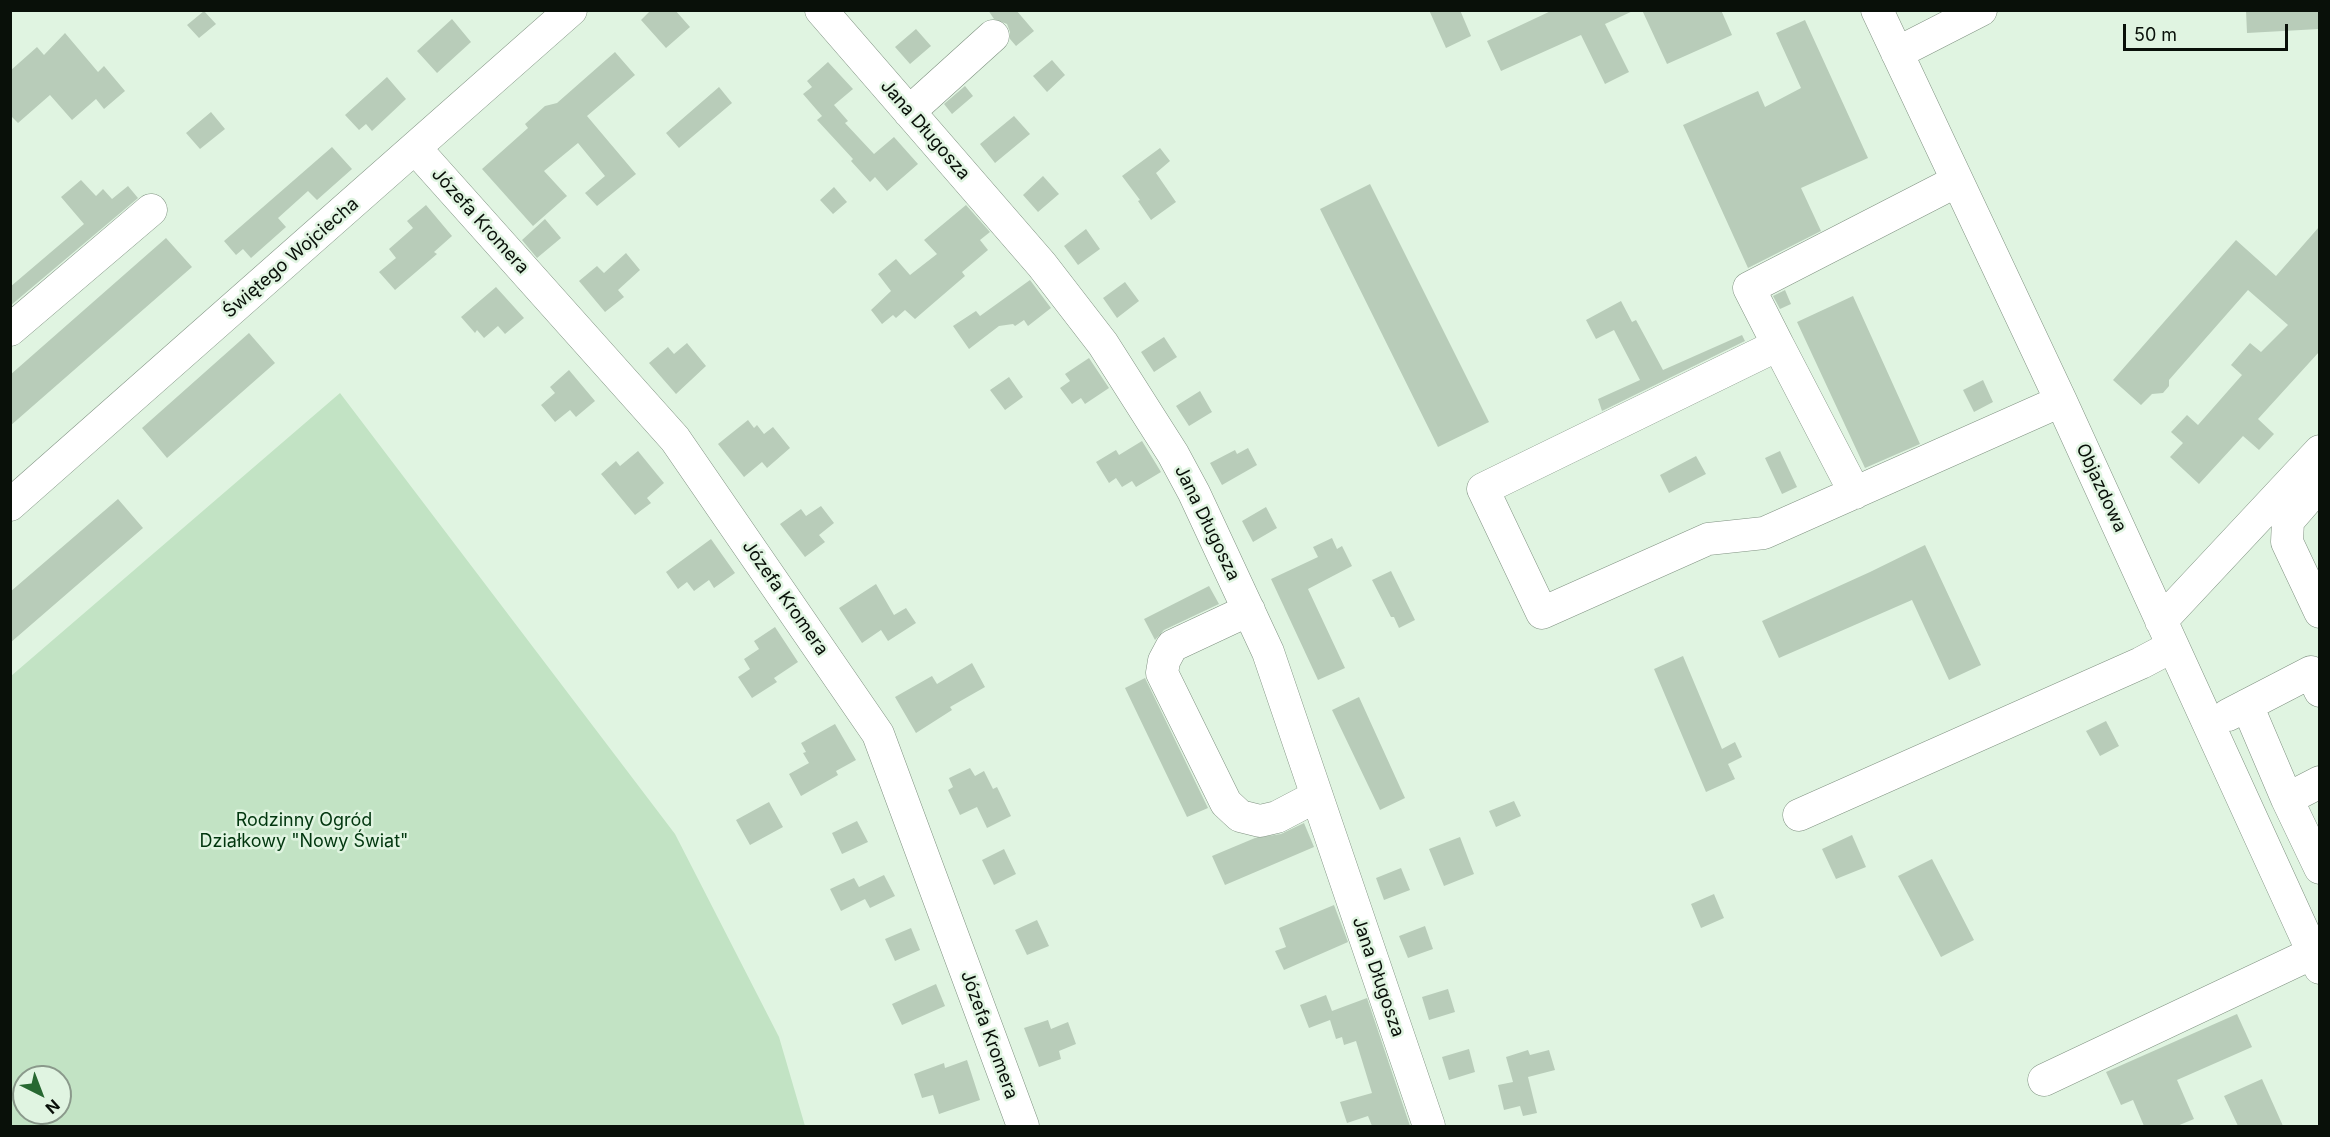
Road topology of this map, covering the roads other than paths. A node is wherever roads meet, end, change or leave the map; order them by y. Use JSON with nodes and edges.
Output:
{"nodes":[{"id":1,"x":571,"y":10,"type":"edge"},
{"id":2,"x":821,"y":10,"type":"edge"},
{"id":3,"x":1877,"y":10,"type":"edge"},
{"id":4,"x":1981,"y":10,"type":"edge"},
{"id":5,"x":993,"y":36,"type":"dead end"},
{"id":6,"x":1897,"y":53,"type":"junction"},
{"id":7,"x":909,"y":112,"type":"junction"},
{"id":8,"x":415,"y":148,"type":"junction"},
{"id":9,"x":1957,"y":181,"type":"junction"},
{"id":10,"x":151,"y":210,"type":"dead end"},
{"id":11,"x":10,"y":330,"type":"edge"},
{"id":12,"x":1778,"y":345,"type":"junction"},
{"id":13,"x":2061,"y":401,"type":"junction"},
{"id":14,"x":2319,"y":451,"type":"edge"},
{"id":15,"x":2319,"y":484,"type":"edge"},
{"id":16,"x":1855,"y":493,"type":"junction"},
{"id":17,"x":10,"y":505,"type":"edge"},
{"id":18,"x":1249,"y":610,"type":"junction"},
{"id":19,"x":2319,"y":612,"type":"edge"},
{"id":20,"x":2167,"y":633,"type":"junction"},
{"id":21,"x":2319,"y":691,"type":"edge"},
{"id":22,"x":2247,"y":705,"type":"junction"},
{"id":23,"x":2209,"y":725,"type":"junction"},
{"id":24,"x":2319,"y":782,"type":"edge"},
{"id":25,"x":1317,"y":796,"type":"junction"},
{"id":26,"x":2288,"y":799,"type":"junction"},
{"id":27,"x":1799,"y":815,"type":"dead end"},
{"id":28,"x":2319,"y":868,"type":"edge"},
{"id":29,"x":2317,"y":962,"type":"edge"},
{"id":30,"x":2044,"y":1080,"type":"dead end"},
{"id":31,"x":1023,"y":1126,"type":"edge"},
{"id":32,"x":1429,"y":1126,"type":"edge"}],
"edges":[{"from":1,"to":8,"type":"street","name":"Świętego Wojciecha"},
{"from":2,"to":7,"type":"street","name":"Jana Długosza"},
{"from":3,"to":6,"type":"street","name":"Objazdowa"},
{"from":4,"to":6,"type":"street"},
{"from":5,"to":7,"type":"street"},
{"from":6,"to":9,"type":"street","name":"Objazdowa"},
{"from":7,"to":18,"type":"street","name":"Jana Długosza"},
{"from":8,"to":17,"type":"street","name":"Świętego Wojciecha"},
{"from":8,"to":31,"type":"street","name":"Józefa Kromera"},
{"from":9,"to":12,"type":"street"},
{"from":9,"to":13,"type":"street","name":"Objazdowa"},
{"from":10,"to":11,"type":"street"},
{"from":12,"to":16,"type":"street"},
{"from":12,"to":16,"type":"street"},
{"from":13,"to":16,"type":"street"},
{"from":13,"to":20,"type":"street","name":"Objazdowa"},
{"from":14,"to":20,"type":"street"},
{"from":15,"to":19,"type":"street"},
{"from":18,"to":25,"type":"street","name":"Jana Długosza"},
{"from":18,"to":25,"type":"street"},
{"from":20,"to":23,"type":"street","name":"Objazdowa"},
{"from":20,"to":27,"type":"street"},
{"from":21,"to":22,"type":"street"},
{"from":22,"to":23,"type":"street"},
{"from":22,"to":26,"type":"street"},
{"from":23,"to":29,"type":"street","name":"Objazdowa"},
{"from":24,"to":26,"type":"street"},
{"from":25,"to":32,"type":"street","name":"Jana Długosza"},
{"from":26,"to":28,"type":"street"},
{"from":29,"to":30,"type":"street"}]}
